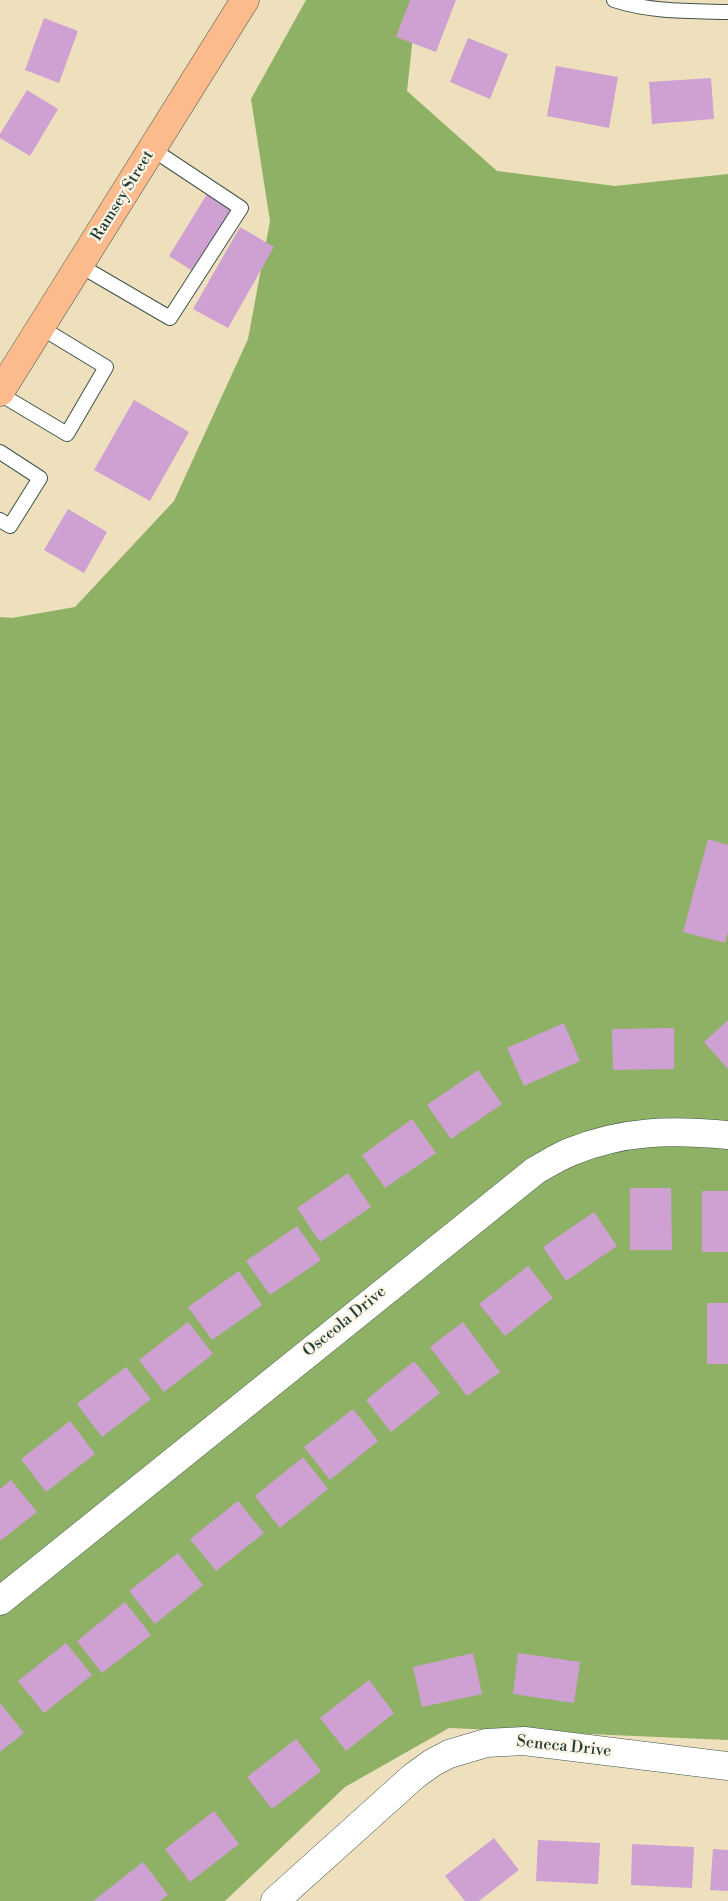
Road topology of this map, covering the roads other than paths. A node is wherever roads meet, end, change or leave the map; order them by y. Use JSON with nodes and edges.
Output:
{"nodes":[{"id":1,"x":245,"y":0,"type":"edge"},
{"id":2,"x":614,"y":0,"type":"edge"},
{"id":3,"x":728,"y":12,"type":"edge"},
{"id":4,"x":152,"y":149,"type":"junction"},
{"id":5,"x":79,"y":265,"type":"junction"},
{"id":6,"x":40,"y":327,"type":"junction"},
{"id":7,"x":0,"y":393,"type":"edge"},
{"id":8,"x":0,"y":452,"type":"edge"},
{"id":9,"x":0,"y":520,"type":"edge"},
{"id":10,"x":728,"y":1135,"type":"edge"},
{"id":11,"x":0,"y":1601,"type":"edge"},
{"id":12,"x":728,"y":1766,"type":"edge"},
{"id":13,"x":275,"y":1901,"type":"edge"}],
"edges":[{"from":1,"to":4,"type":"main road","name":"Ramsey Street"},
{"from":2,"to":3,"type":"lane"},
{"from":4,"to":5,"type":"main road","name":"Ramsey Street"},
{"from":4,"to":5,"type":"lane"},
{"from":5,"to":6,"type":"main road","name":"Ramsey Street"},
{"from":6,"to":7,"type":"main road","name":"Ramsey Street"},
{"from":6,"to":7,"type":"lane"},
{"from":8,"to":9,"type":"lane"},
{"from":10,"to":11,"type":"street","name":"Osceola Drive"},
{"from":12,"to":13,"type":"street","name":"Seneca Drive"}]}
